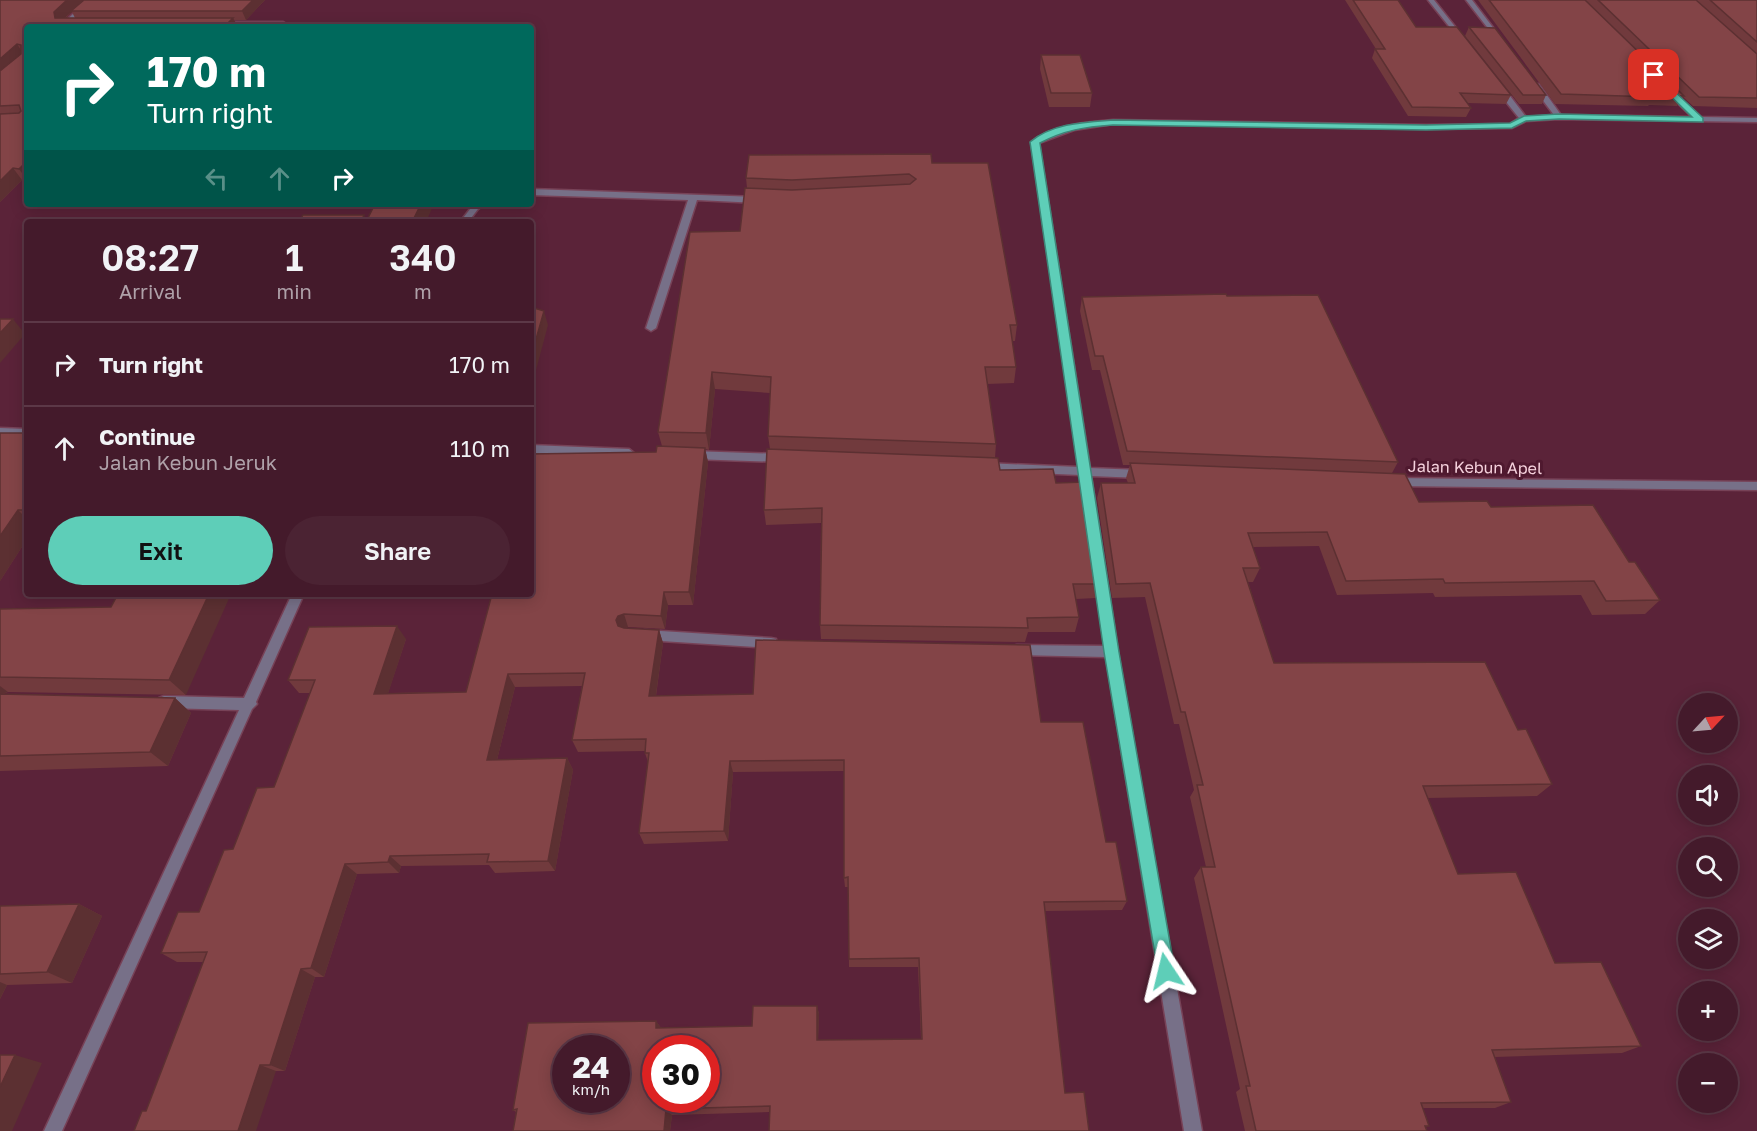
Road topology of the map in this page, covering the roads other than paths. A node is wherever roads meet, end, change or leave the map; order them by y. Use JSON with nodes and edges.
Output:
{"nodes":[{"id":1,"x":92,"y":0,"type":"edge"},
{"id":2,"x":1431,"y":0,"type":"edge"},
{"id":3,"x":1469,"y":0,"type":"edge"},
{"id":4,"x":64,"y":24,"type":"edge"},
{"id":5,"x":214,"y":24,"type":"edge"},
{"id":6,"x":283,"y":24,"type":"dead end"},
{"id":7,"x":1466,"y":45,"type":"edge"},
{"id":8,"x":1503,"y":45,"type":"edge"},
{"id":9,"x":1531,"y":81,"type":"edge"},
{"id":10,"x":1495,"y":82,"type":"edge"},
{"id":11,"x":1667,"y":88,"type":"edge"},
{"id":12,"x":1559,"y":117,"type":"junction"},
{"id":13,"x":1524,"y":119,"type":"junction"},
{"id":14,"x":1700,"y":120,"type":"junction"},
{"id":15,"x":1757,"y":120,"type":"edge"},
{"id":16,"x":534,"y":192,"type":"edge"},
{"id":17,"x":693,"y":199,"type":"junction"},
{"id":18,"x":772,"y":200,"type":"edge"},
{"id":19,"x":651,"y":328,"type":"dead end"},
{"id":20,"x":0,"y":432,"type":"edge"},
{"id":21,"x":24,"y":433,"type":"edge"},
{"id":22,"x":534,"y":449,"type":"edge"},
{"id":23,"x":643,"y":454,"type":"edge"},
{"id":24,"x":678,"y":455,"type":"edge"},
{"id":25,"x":794,"y":459,"type":"edge"},
{"id":26,"x":968,"y":466,"type":"edge"},
{"id":27,"x":1084,"y":472,"type":"junction"},
{"id":28,"x":1155,"y":474,"type":"edge"},
{"id":29,"x":1378,"y":482,"type":"edge"},
{"id":30,"x":1757,"y":486,"type":"edge"},
{"id":31,"x":297,"y":597,"type":"edge"},
{"id":32,"x":629,"y":634,"type":"edge"},
{"id":33,"x":787,"y":644,"type":"edge"},
{"id":34,"x":1007,"y":650,"type":"edge"},
{"id":35,"x":1112,"y":652,"type":"junction"},
{"id":36,"x":146,"y":702,"type":"edge"},
{"id":37,"x":250,"y":704,"type":"junction"},
{"id":38,"x":53,"y":1131,"type":"edge"},
{"id":39,"x":1193,"y":1131,"type":"edge"}],
"edges":[{"from":1,"to":4,"type":"street"},
{"from":2,"to":7,"type":"street"},
{"from":3,"to":8,"type":"street"},
{"from":5,"to":6,"type":"street"},
{"from":9,"to":12,"type":"street"},
{"from":10,"to":13,"type":"street"},
{"from":11,"to":14,"type":"street"},
{"from":12,"to":13,"type":"street"},
{"from":12,"to":14,"type":"street"},
{"from":13,"to":27,"type":"street"},
{"from":14,"to":15,"type":"street"},
{"from":16,"to":17,"type":"street"},
{"from":17,"to":18,"type":"street"},
{"from":17,"to":19,"type":"street"},
{"from":20,"to":21,"type":"street"},
{"from":22,"to":23,"type":"street"},
{"from":24,"to":25,"type":"street"},
{"from":26,"to":27,"type":"street"},
{"from":27,"to":28,"type":"street"},
{"from":27,"to":35,"type":"street"},
{"from":29,"to":30,"type":"street","name":"Jalan Kebun Apel"},
{"from":31,"to":37,"type":"street"},
{"from":32,"to":33,"type":"street"},
{"from":34,"to":35,"type":"street"},
{"from":35,"to":39,"type":"street"},
{"from":36,"to":37,"type":"street"},
{"from":37,"to":38,"type":"street"}]}
